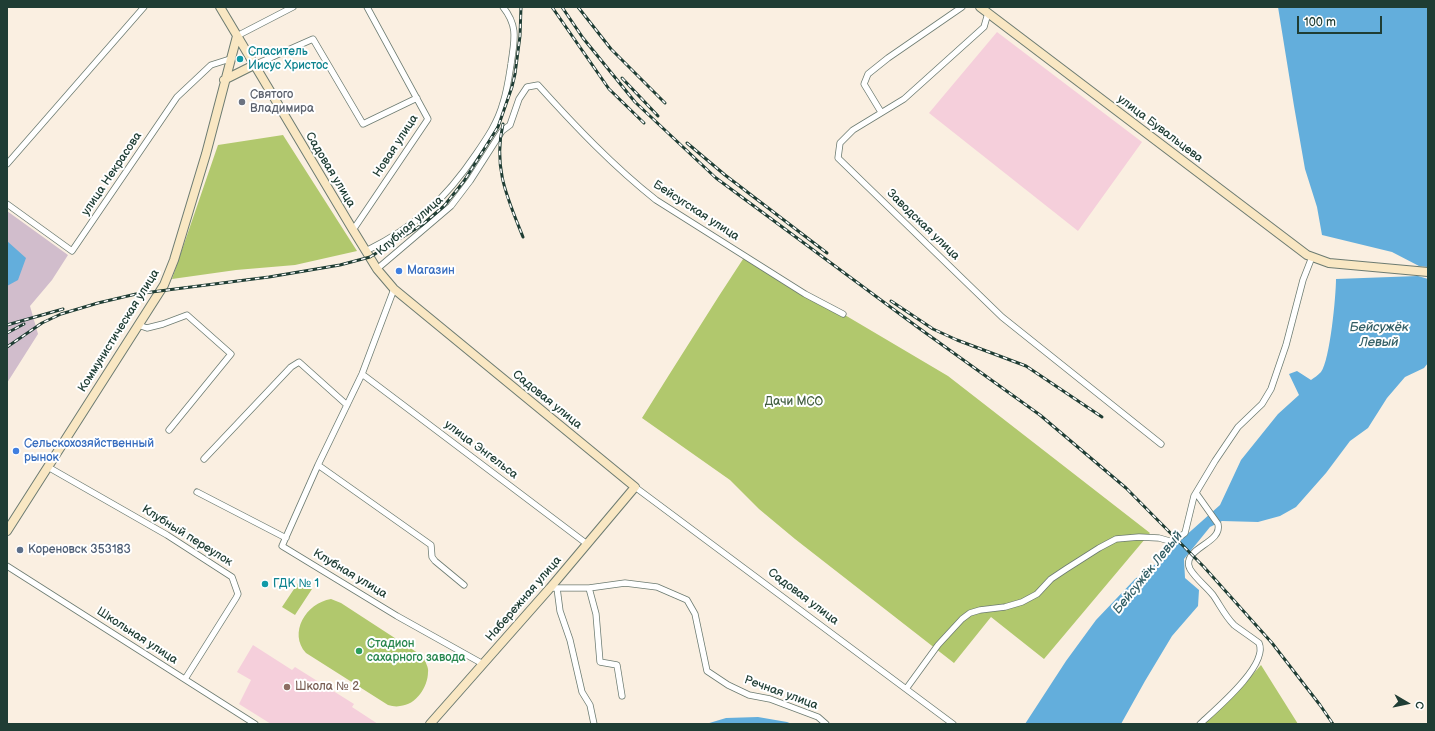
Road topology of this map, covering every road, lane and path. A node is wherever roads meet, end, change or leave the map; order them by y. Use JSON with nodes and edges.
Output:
{"nodes":[{"id":1,"x":144,"y":7,"type":"edge"},
{"id":2,"x":220,"y":7,"type":"edge"},
{"id":3,"x":294,"y":7,"type":"edge"},
{"id":4,"x":368,"y":7,"type":"edge"},
{"id":5,"x":503,"y":7,"type":"edge"},
{"id":6,"x":962,"y":7,"type":"edge"},
{"id":7,"x":980,"y":7,"type":"edge"},
{"id":8,"x":988,"y":13,"type":"junction"},
{"id":9,"x":237,"y":36,"type":"junction"},
{"id":10,"x":230,"y":59,"type":"junction"},
{"id":11,"x":254,"y":65,"type":"junction"},
{"id":12,"x":224,"y":80,"type":"junction"},
{"id":13,"x":538,"y":85,"type":"joint"},
{"id":14,"x":417,"y":98,"type":"junction"},
{"id":15,"x":881,"y":112,"type":"junction"},
{"id":16,"x":7,"y":164,"type":"edge"},
{"id":17,"x":7,"y":204,"type":"edge"},
{"id":18,"x":353,"y":230,"type":"junction"},
{"id":19,"x":366,"y":251,"type":"junction"},
{"id":20,"x":1312,"y":257,"type":"junction"},
{"id":21,"x":377,"y":269,"type":"junction"},
{"id":22,"x":1426,"y":272,"type":"edge"},
{"id":23,"x":394,"y":289,"type":"junction"},
{"id":24,"x":843,"y":314,"type":"dead end"},
{"id":25,"x":138,"y":325,"type":"junction"},
{"id":26,"x":362,"y":374,"type":"junction"},
{"id":27,"x":347,"y":405,"type":"junction"},
{"id":28,"x":169,"y":430,"type":"dead end"},
{"id":29,"x":1161,"y":444,"type":"dead end"},
{"id":30,"x":204,"y":459,"type":"dead end"},
{"id":31,"x":318,"y":465,"type":"junction"},
{"id":32,"x":48,"y":467,"type":"junction"},
{"id":33,"x":635,"y":487,"type":"junction"},
{"id":34,"x":197,"y":492,"type":"dead end"},
{"id":35,"x":1196,"y":493,"type":"junction"},
{"id":36,"x":7,"y":531,"type":"edge"},
{"id":37,"x":286,"y":538,"type":"junction"},
{"id":38,"x":587,"y":544,"type":"junction"},
{"id":39,"x":7,"y":566,"type":"edge"},
{"id":40,"x":464,"y":585,"type":"dead end"},
{"id":41,"x":554,"y":588,"type":"junction"},
{"id":42,"x":588,"y":588,"type":"junction"},
{"id":43,"x":483,"y":664,"type":"junction"},
{"id":44,"x":185,"y":679,"type":"junction"},
{"id":45,"x":906,"y":689,"type":"junction"},
{"id":46,"x":622,"y":696,"type":"dead end"},
{"id":47,"x":255,"y":724,"type":"edge"},
{"id":48,"x":430,"y":724,"type":"edge"},
{"id":49,"x":594,"y":724,"type":"edge"},
{"id":50,"x":826,"y":724,"type":"edge"},
{"id":51,"x":953,"y":724,"type":"edge"},
{"id":52,"x":1200,"y":724,"type":"edge"}],
"edges":[{"from":1,"to":16,"type":"street"},
{"from":2,"to":9,"type":"street","name":"Садовая улица"},
{"from":3,"to":9,"type":"street"},
{"from":4,"to":14,"type":"street","name":"Новая улица"},
{"from":5,"to":19,"type":"street"},
{"from":6,"to":15,"type":"street"},
{"from":7,"to":8,"type":"street","name":"улица Бувальцева"},
{"from":8,"to":15,"type":"street","name":"Заводская улица"},
{"from":8,"to":20,"type":"street","name":"улица Бувальцева"},
{"from":9,"to":10,"type":"street","name":"Коммунистическая улица"},
{"from":9,"to":11,"type":"street","name":"Садовая улица"},
{"from":10,"to":12,"type":"street","name":"Коммунистическая улица"},
{"from":10,"to":17,"type":"street","name":"улица Некрасова"},
{"from":11,"to":12,"type":"street"},
{"from":11,"to":14,"type":"street"},
{"from":11,"to":18,"type":"street","name":"Садовая улица"},
{"from":12,"to":25,"type":"street","name":"Коммунистическая улица"},
{"from":13,"to":21,"type":"street","name":"Клубная улица"},
{"from":13,"to":24,"type":"street","name":"Бейсугская улица"},
{"from":14,"to":18,"type":"street","name":"Новая улица"},
{"from":15,"to":29,"type":"street","name":"Заводская улица"},
{"from":18,"to":19,"type":"street","name":"Садовая улица"},
{"from":19,"to":21,"type":"street","name":"Садовая улица"},
{"from":20,"to":22,"type":"street","name":"улица Бувальцева"},
{"from":20,"to":35,"type":"street"},
{"from":21,"to":23,"type":"street","name":"Садовая улица"},
{"from":23,"to":26,"type":"street"},
{"from":23,"to":33,"type":"street","name":"Садовая улица"},
{"from":25,"to":28,"type":"street"},
{"from":25,"to":32,"type":"street","name":"Коммунистическая улица"},
{"from":26,"to":27,"type":"street"},
{"from":26,"to":38,"type":"street","name":"улица Энгельса"},
{"from":27,"to":30,"type":"street"},
{"from":27,"to":31,"type":"street"},
{"from":31,"to":37,"type":"street"},
{"from":31,"to":40,"type":"street"},
{"from":32,"to":36,"type":"street","name":"Коммунистическая улица"},
{"from":32,"to":44,"type":"street","name":"Клубный переулок"},
{"from":33,"to":38,"type":"street","name":"Набережная улица"},
{"from":33,"to":45,"type":"street","name":"Садовая улица"},
{"from":34,"to":37,"type":"street"},
{"from":35,"to":45,"type":"street"},
{"from":35,"to":52,"type":"street"},
{"from":37,"to":43,"type":"street","name":"Клубная улица"},
{"from":38,"to":41,"type":"street","name":"Набережная улица"},
{"from":39,"to":44,"type":"street","name":"Школьная улица"},
{"from":41,"to":42,"type":"street","name":"Речная улица"},
{"from":41,"to":43,"type":"street","name":"Набережная улица"},
{"from":41,"to":49,"type":"street"},
{"from":42,"to":46,"type":"street"},
{"from":42,"to":50,"type":"street","name":"Речная улица"},
{"from":43,"to":48,"type":"street","name":"Набережная улица"},
{"from":44,"to":47,"type":"street","name":"Школьная улица"},
{"from":45,"to":51,"type":"street","name":"Садовая улица"}]}
